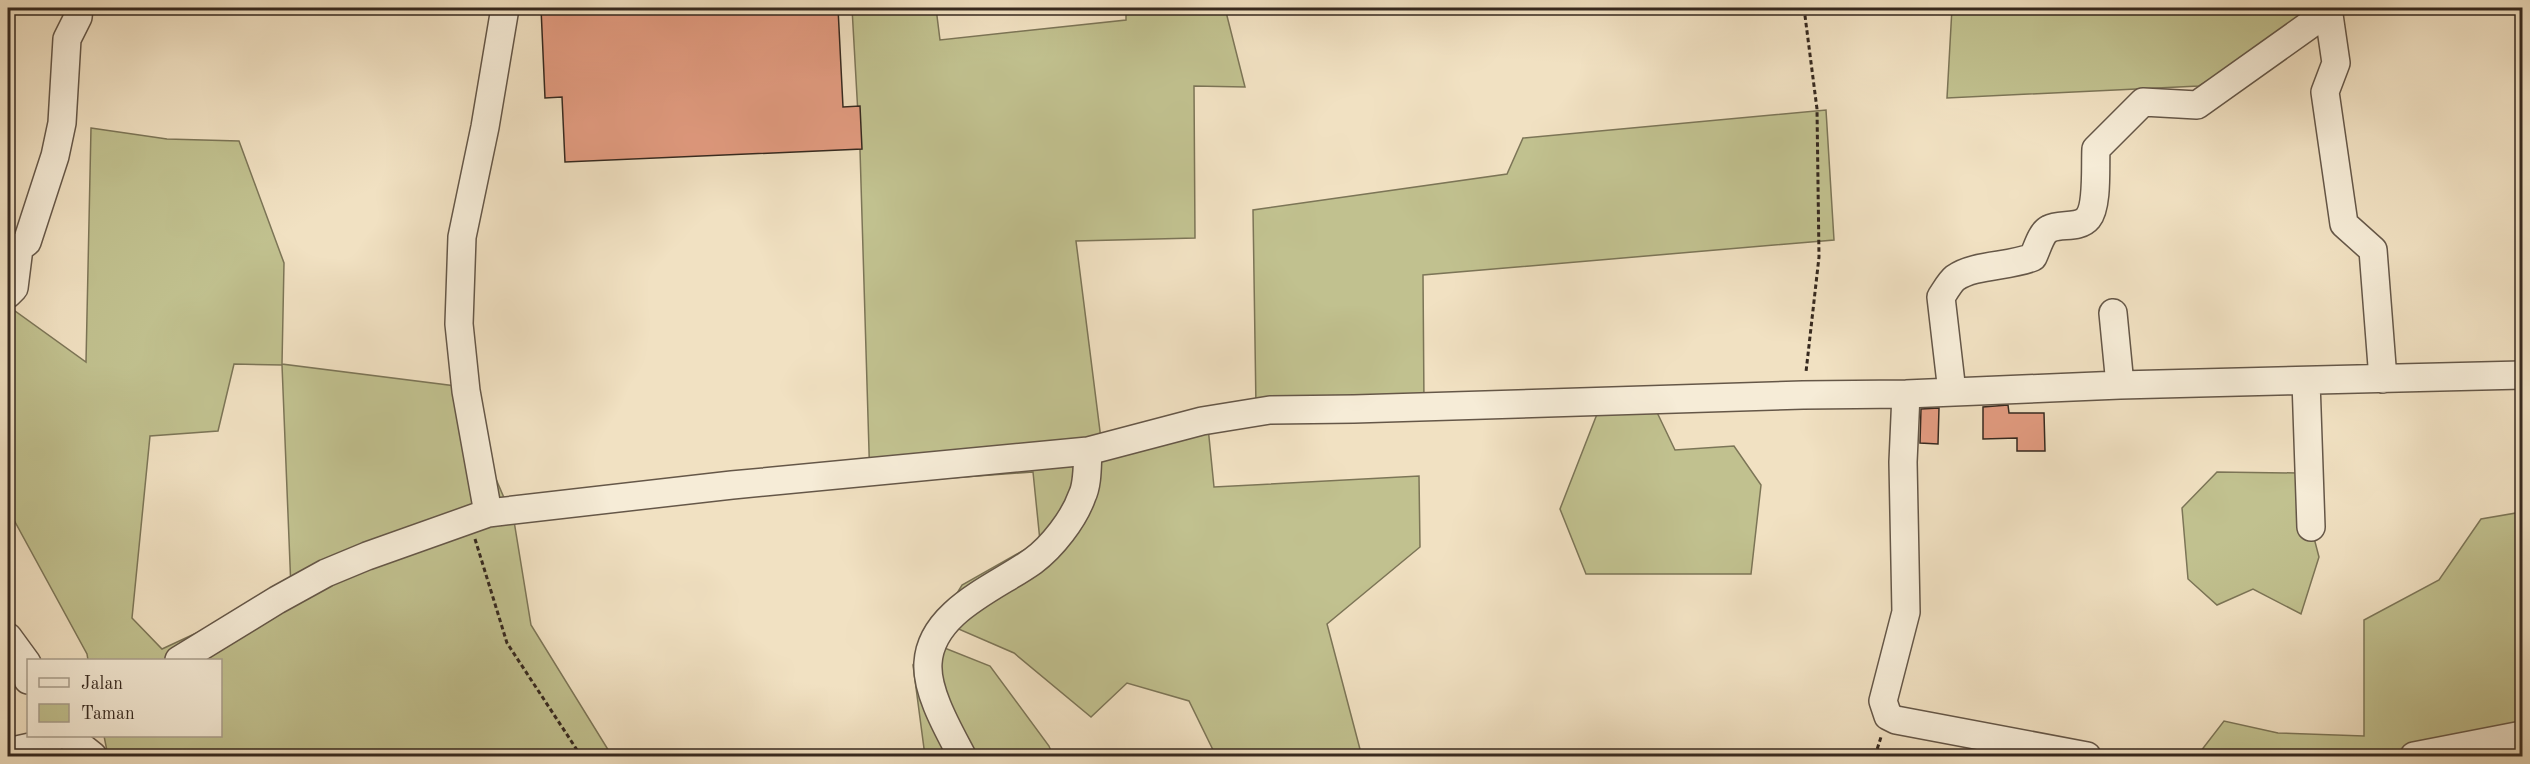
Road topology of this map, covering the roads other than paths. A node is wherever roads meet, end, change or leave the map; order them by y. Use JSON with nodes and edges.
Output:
{"nodes":[{"id":1,"x":79,"y":8,"type":"edge"},
{"id":2,"x":505,"y":8,"type":"edge"},
{"id":3,"x":2322,"y":8,"type":"edge"},
{"id":4,"x":2328,"y":8,"type":"edge"},
{"id":5,"x":13,"y":248,"type":"edge"},
{"id":6,"x":8,"y":294,"type":"edge"},
{"id":7,"x":2113,"y":313,"type":"dead end"},
{"id":8,"x":2523,"y":375,"type":"edge"},
{"id":9,"x":2383,"y":379,"type":"junction"},
{"id":10,"x":2306,"y":381,"type":"junction"},
{"id":11,"x":2120,"y":385,"type":"junction"},
{"id":12,"x":1952,"y":392,"type":"junction"},
{"id":13,"x":1906,"y":394,"type":"junction"},
{"id":14,"x":1088,"y":451,"type":"junction"},
{"id":15,"x":479,"y":516,"type":"junction"},
{"id":16,"x":2311,"y":527,"type":"dead end"},
{"id":17,"x":8,"y":637,"type":"edge"},
{"id":18,"x":181,"y":659,"type":"edge"},
{"id":19,"x":27,"y":663,"type":"edge"},
{"id":20,"x":2523,"y":735,"type":"edge"},
{"id":21,"x":70,"y":737,"type":"edge"},
{"id":22,"x":42,"y":739,"type":"edge"},
{"id":23,"x":8,"y":752,"type":"edge"},
{"id":24,"x":93,"y":756,"type":"edge"},
{"id":25,"x":962,"y":756,"type":"edge"},
{"id":26,"x":2087,"y":756,"type":"edge"},
{"id":27,"x":2414,"y":756,"type":"edge"}],
"edges":[{"from":1,"to":5,"type":"street"},
{"from":2,"to":15,"type":"street"},
{"from":3,"to":12,"type":"street"},
{"from":4,"to":9,"type":"street"},
{"from":5,"to":6,"type":"street"},
{"from":7,"to":11,"type":"street"},
{"from":8,"to":9,"type":"street"},
{"from":9,"to":10,"type":"street"},
{"from":10,"to":11,"type":"street"},
{"from":10,"to":16,"type":"street"},
{"from":11,"to":12,"type":"street"},
{"from":12,"to":13,"type":"street"},
{"from":13,"to":14,"type":"street"},
{"from":13,"to":26,"type":"street"},
{"from":14,"to":15,"type":"street"},
{"from":14,"to":25,"type":"street"},
{"from":15,"to":18,"type":"street"},
{"from":17,"to":19,"type":"street"},
{"from":20,"to":27,"type":"street"},
{"from":21,"to":24,"type":"street"},
{"from":22,"to":23,"type":"street"}]}
